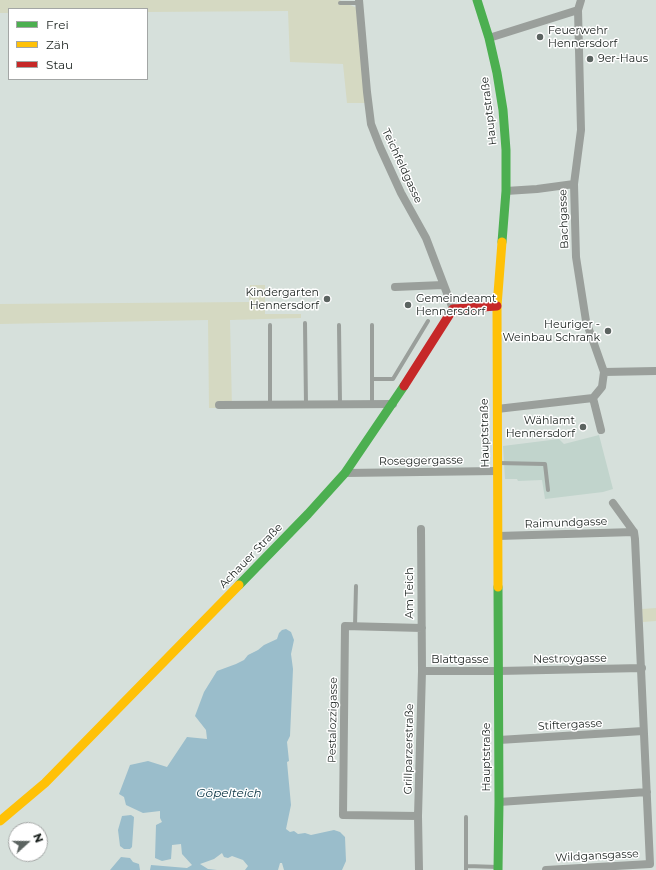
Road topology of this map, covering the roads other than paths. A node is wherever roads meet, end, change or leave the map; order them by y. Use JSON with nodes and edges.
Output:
{"nodes":[{"id":1,"x":342,"y":0,"type":"edge"},
{"id":2,"x":477,"y":0,"type":"edge"},
{"id":3,"x":581,"y":0,"type":"edge"},
{"id":4,"x":359,"y":1,"type":"edge"},
{"id":5,"x":578,"y":10,"type":"junction"},
{"id":6,"x":489,"y":38,"type":"junction"},
{"id":7,"x":574,"y":184,"type":"junction"},
{"id":8,"x":506,"y":191,"type":"junction"},
{"id":9,"x":443,"y":285,"type":"junction"},
{"id":10,"x":395,"y":287,"type":"dead end"},
{"id":11,"x":497,"y":306,"type":"junction"},
{"id":12,"x":453,"y":309,"type":"junction"},
{"id":13,"x":428,"y":321,"type":"dead end"},
{"id":14,"x":305,"y":323,"type":"dead end"},
{"id":15,"x":270,"y":325,"type":"dead end"},
{"id":16,"x":339,"y":325,"type":"dead end"},
{"id":17,"x":372,"y":325,"type":"dead end"},
{"id":18,"x":656,"y":371,"type":"edge"},
{"id":19,"x":604,"y":372,"type":"junction"},
{"id":20,"x":372,"y":379,"type":"junction"},
{"id":21,"x":593,"y":398,"type":"junction"},
{"id":22,"x":306,"y":404,"type":"junction"},
{"id":23,"x":340,"y":404,"type":"junction"},
{"id":24,"x":372,"y":404,"type":"junction"},
{"id":25,"x":393,"y":404,"type":"junction"},
{"id":26,"x":219,"y":405,"type":"dead end"},
{"id":27,"x":270,"y":405,"type":"junction"},
{"id":28,"x":496,"y":409,"type":"junction"},
{"id":29,"x":601,"y":430,"type":"dead end"},
{"id":30,"x":497,"y":467,"type":"junction"},
{"id":31,"x":345,"y":474,"type":"junction"},
{"id":32,"x":548,"y":490,"type":"dead end"},
{"id":33,"x":613,"y":503,"type":"dead end"},
{"id":34,"x":421,"y":529,"type":"dead end"},
{"id":35,"x":634,"y":532,"type":"junction"},
{"id":36,"x":498,"y":536,"type":"junction"},
{"id":37,"x":356,"y":586,"type":"dead end"},
{"id":38,"x":345,"y":626,"type":"joint"},
{"id":39,"x":355,"y":626,"type":"junction"},
{"id":40,"x":422,"y":628,"type":"junction"},
{"id":41,"x":642,"y":668,"type":"junction"},
{"id":42,"x":422,"y":671,"type":"junction"},
{"id":43,"x":499,"y":671,"type":"junction"},
{"id":44,"x":643,"y":731,"type":"junction"},
{"id":45,"x":499,"y":740,"type":"junction"},
{"id":46,"x":647,"y":792,"type":"junction"},
{"id":47,"x":499,"y":802,"type":"junction"},
{"id":48,"x":418,"y":816,"type":"junction"},
{"id":49,"x":466,"y":817,"type":"dead end"},
{"id":50,"x":0,"y":821,"type":"edge"},
{"id":51,"x":466,"y":868,"type":"edge"},
{"id":52,"x":498,"y":868,"type":"edge"},
{"id":53,"x":418,"y":870,"type":"edge"},
{"id":54,"x":546,"y":870,"type":"edge"}],
"edges":[{"from":1,"to":4,"type":"lane"},
{"from":2,"to":6,"type":"street","name":"Hauptstraße"},
{"from":3,"to":5,"type":"street","name":"Bachgasse"},
{"from":4,"to":9,"type":"street","name":"Teichfeldgasse"},
{"from":5,"to":6,"type":"street"},
{"from":5,"to":7,"type":"street","name":"Bachgasse"},
{"from":6,"to":8,"type":"street","name":"Hauptstraße"},
{"from":7,"to":8,"type":"street"},
{"from":7,"to":19,"type":"street","name":"Bachgasse"},
{"from":8,"to":11,"type":"street","name":"Hauptstraße"},
{"from":9,"to":10,"type":"street"},
{"from":9,"to":12,"type":"street","name":"Teichfeldgasse"},
{"from":11,"to":12,"type":"street"},
{"from":11,"to":28,"type":"street","name":"Hauptstraße"},
{"from":12,"to":25,"type":"street","name":"Achauer Straße"},
{"from":13,"to":20,"type":"lane"},
{"from":14,"to":22,"type":"lane"},
{"from":15,"to":27,"type":"lane"},
{"from":16,"to":23,"type":"lane"},
{"from":17,"to":20,"type":"lane"},
{"from":18,"to":19,"type":"street"},
{"from":19,"to":21,"type":"street"},
{"from":20,"to":24,"type":"lane"},
{"from":21,"to":28,"type":"street"},
{"from":21,"to":29,"type":"street"},
{"from":22,"to":23,"type":"street"},
{"from":22,"to":27,"type":"street"},
{"from":23,"to":24,"type":"street"},
{"from":24,"to":25,"type":"street"},
{"from":25,"to":31,"type":"street","name":"Achauer Straße"},
{"from":26,"to":27,"type":"street"},
{"from":28,"to":30,"type":"street","name":"Hauptstraße"},
{"from":30,"to":31,"type":"street","name":"Roseggergasse"},
{"from":30,"to":32,"type":"lane"},
{"from":30,"to":36,"type":"street","name":"Hauptstraße"},
{"from":31,"to":50,"type":"street","name":"Achauer Straße"},
{"from":33,"to":35,"type":"street"},
{"from":34,"to":40,"type":"street","name":"Am Teich"},
{"from":35,"to":36,"type":"street","name":"Raimundgasse"},
{"from":35,"to":41,"type":"street"},
{"from":36,"to":43,"type":"street","name":"Hauptstraße"},
{"from":37,"to":39,"type":"lane"},
{"from":38,"to":39,"type":"street","name":"Am Teich"},
{"from":38,"to":48,"type":"street","name":"Pestalozzigasse"},
{"from":39,"to":40,"type":"street","name":"Am Teich"},
{"from":40,"to":42,"type":"street","name":"Grillparzerstraße"},
{"from":41,"to":43,"type":"street","name":"Nestroygasse"},
{"from":41,"to":44,"type":"street"},
{"from":42,"to":43,"type":"street","name":"Blattgasse"},
{"from":42,"to":48,"type":"street","name":"Grillparzerstraße"},
{"from":43,"to":45,"type":"street","name":"Hauptstraße"},
{"from":44,"to":45,"type":"street","name":"Stiftergasse"},
{"from":44,"to":46,"type":"street"},
{"from":45,"to":47,"type":"street","name":"Hauptstraße"},
{"from":46,"to":47,"type":"street"},
{"from":46,"to":54,"type":"street","name":"Wildgansgasse"},
{"from":47,"to":52,"type":"street","name":"Hauptstraße"},
{"from":48,"to":53,"type":"street","name":"Grillparzerstraße"},
{"from":49,"to":51,"type":"lane"},
{"from":51,"to":52,"type":"lane"}]}
